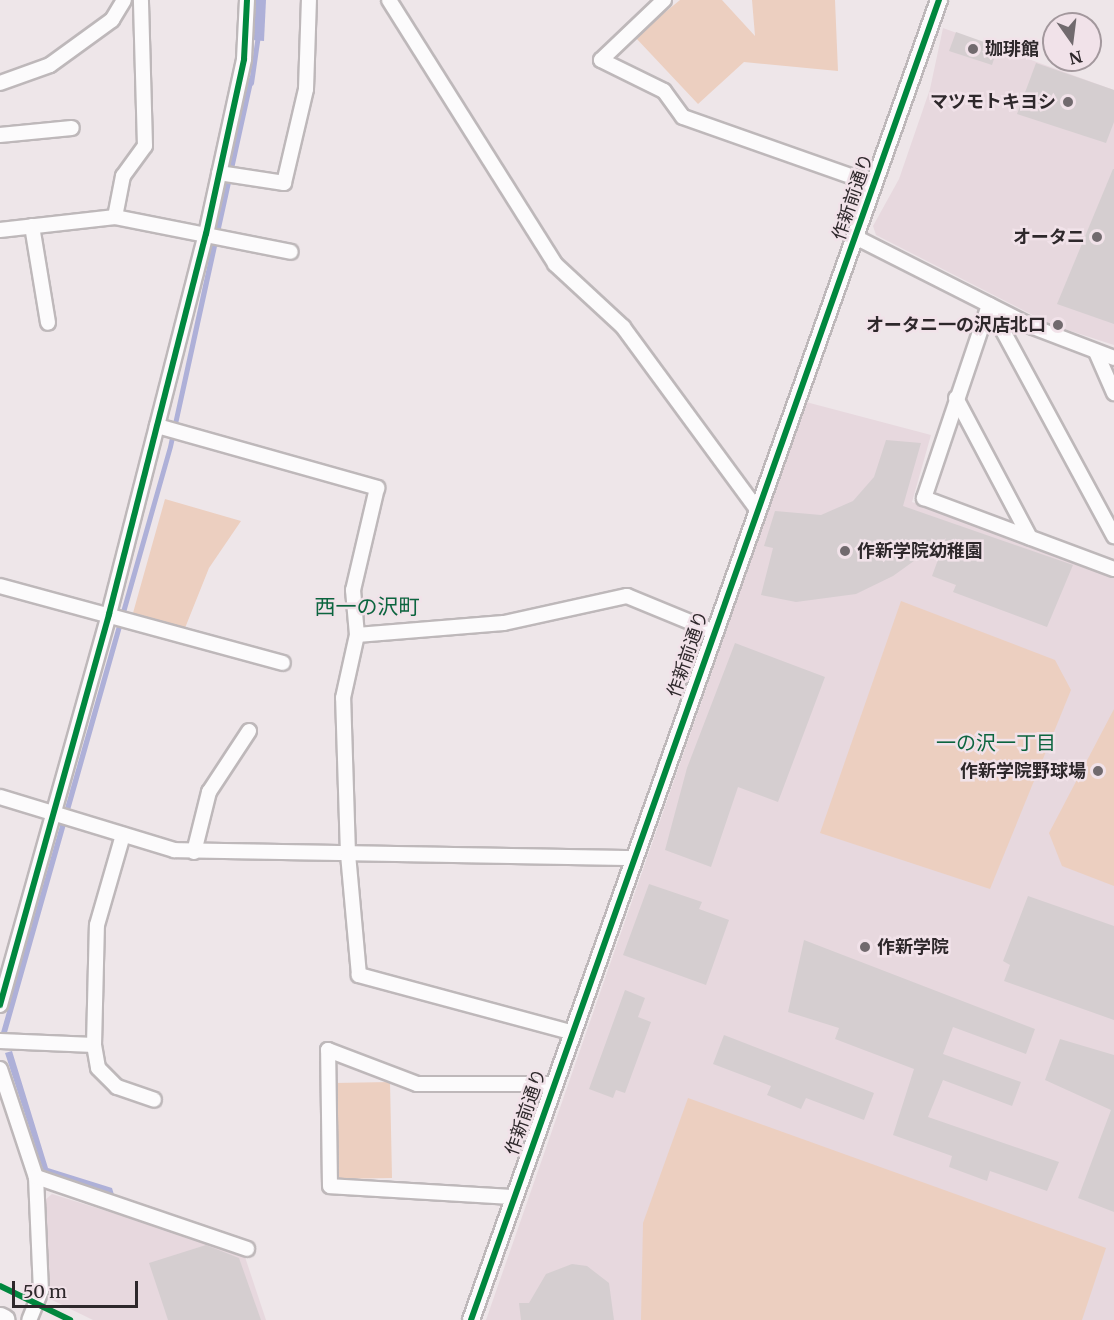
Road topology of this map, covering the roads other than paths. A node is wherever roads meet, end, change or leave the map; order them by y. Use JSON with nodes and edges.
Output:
{"nodes":[{"id":1,"x":124,"y":0,"type":"edge"},
{"id":2,"x":141,"y":0,"type":"edge"},
{"id":3,"x":248,"y":0,"type":"edge"},
{"id":4,"x":309,"y":0,"type":"edge"},
{"id":5,"x":389,"y":0,"type":"edge"},
{"id":6,"x":664,"y":0,"type":"edge"},
{"id":7,"x":939,"y":0,"type":"edge"},
{"id":8,"x":0,"y":82,"type":"edge"},
{"id":9,"x":72,"y":128,"type":"dead end"},
{"id":10,"x":0,"y":135,"type":"edge"},
{"id":11,"x":219,"y":173,"type":"junction"},
{"id":12,"x":873,"y":184,"type":"junction"},
{"id":13,"x":115,"y":217,"type":"junction"},
{"id":14,"x":32,"y":226,"type":"junction"},
{"id":15,"x":0,"y":230,"type":"edge"},
{"id":16,"x":206,"y":234,"type":"junction"},
{"id":17,"x":855,"y":237,"type":"junction"},
{"id":18,"x":291,"y":252,"type":"dead end"},
{"id":19,"x":989,"y":305,"type":"junction"},
{"id":20,"x":48,"y":323,"type":"dead end"},
{"id":21,"x":1096,"y":352,"type":"junction"},
{"id":22,"x":1114,"y":358,"type":"edge"},
{"id":23,"x":1114,"y":393,"type":"edge"},
{"id":24,"x":956,"y":398,"type":"junction"},
{"id":25,"x":157,"y":426,"type":"junction"},
{"id":26,"x":756,"y":507,"type":"junction"},
{"id":27,"x":1114,"y":536,"type":"edge"},
{"id":28,"x":1030,"y":538,"type":"junction"},
{"id":29,"x":1114,"y":569,"type":"edge"},
{"id":30,"x":0,"y":586,"type":"edge"},
{"id":31,"x":109,"y":614,"type":"junction"},
{"id":32,"x":712,"y":631,"type":"junction"},
{"id":33,"x":357,"y":635,"type":"junction"},
{"id":34,"x":283,"y":663,"type":"dead end"},
{"id":35,"x":249,"y":731,"type":"dead end"},
{"id":36,"x":0,"y":797,"type":"edge"},
{"id":37,"x":53,"y":814,"type":"junction"},
{"id":38,"x":123,"y":835,"type":"junction"},
{"id":39,"x":194,"y":852,"type":"junction"},
{"id":40,"x":348,"y":854,"type":"junction"},
{"id":41,"x":633,"y":858,"type":"junction"},
{"id":42,"x":0,"y":1005,"type":"edge"},
{"id":43,"x":570,"y":1032,"type":"junction"},
{"id":44,"x":0,"y":1041,"type":"edge"},
{"id":45,"x":94,"y":1045,"type":"junction"},
{"id":46,"x":0,"y":1069,"type":"edge"},
{"id":47,"x":552,"y":1084,"type":"junction"},
{"id":48,"x":154,"y":1100,"type":"dead end"},
{"id":49,"x":36,"y":1177,"type":"junction"},
{"id":50,"x":513,"y":1197,"type":"junction"},
{"id":51,"x":247,"y":1248,"type":"dead end"},
{"id":52,"x":28,"y":1320,"type":"edge"},
{"id":53,"x":471,"y":1320,"type":"edge"}],
"edges":[{"from":1,"to":8,"type":"street"},
{"from":2,"to":13,"type":"street"},
{"from":3,"to":11,"type":"street"},
{"from":4,"to":11,"type":"street"},
{"from":5,"to":26,"type":"street"},
{"from":6,"to":12,"type":"street"},
{"from":7,"to":12,"type":"street","name":"作新前通り"},
{"from":9,"to":10,"type":"street"},
{"from":11,"to":16,"type":"street"},
{"from":12,"to":17,"type":"street","name":"作新前通り"},
{"from":13,"to":14,"type":"street"},
{"from":13,"to":16,"type":"street"},
{"from":14,"to":15,"type":"street"},
{"from":14,"to":20,"type":"street"},
{"from":16,"to":18,"type":"street"},
{"from":16,"to":25,"type":"street"},
{"from":17,"to":19,"type":"street"},
{"from":17,"to":26,"type":"street","name":"作新前通り"},
{"from":19,"to":21,"type":"street"},
{"from":19,"to":24,"type":"street"},
{"from":19,"to":27,"type":"street"},
{"from":21,"to":22,"type":"street"},
{"from":21,"to":23,"type":"street"},
{"from":24,"to":28,"type":"street"},
{"from":24,"to":28,"type":"street"},
{"from":25,"to":31,"type":"street"},
{"from":25,"to":33,"type":"street"},
{"from":26,"to":32,"type":"street","name":"作新前通り"},
{"from":28,"to":29,"type":"street"},
{"from":30,"to":31,"type":"street"},
{"from":31,"to":34,"type":"street"},
{"from":31,"to":37,"type":"street"},
{"from":32,"to":33,"type":"street"},
{"from":32,"to":41,"type":"street","name":"作新前通り"},
{"from":33,"to":40,"type":"street"},
{"from":35,"to":39,"type":"street"},
{"from":36,"to":37,"type":"street"},
{"from":37,"to":38,"type":"street"},
{"from":37,"to":42,"type":"street"},
{"from":38,"to":39,"type":"street"},
{"from":38,"to":45,"type":"street"},
{"from":39,"to":40,"type":"street"},
{"from":40,"to":41,"type":"street"},
{"from":40,"to":43,"type":"street"},
{"from":41,"to":43,"type":"street","name":"作新前通り"},
{"from":43,"to":47,"type":"street","name":"作新前通り"},
{"from":44,"to":45,"type":"street"},
{"from":45,"to":48,"type":"street"},
{"from":46,"to":49,"type":"street"},
{"from":47,"to":50,"type":"street","name":"作新前通り"},
{"from":47,"to":50,"type":"street"},
{"from":49,"to":51,"type":"street"},
{"from":49,"to":52,"type":"street"},
{"from":50,"to":53,"type":"street","name":"作新前通り"}]}
